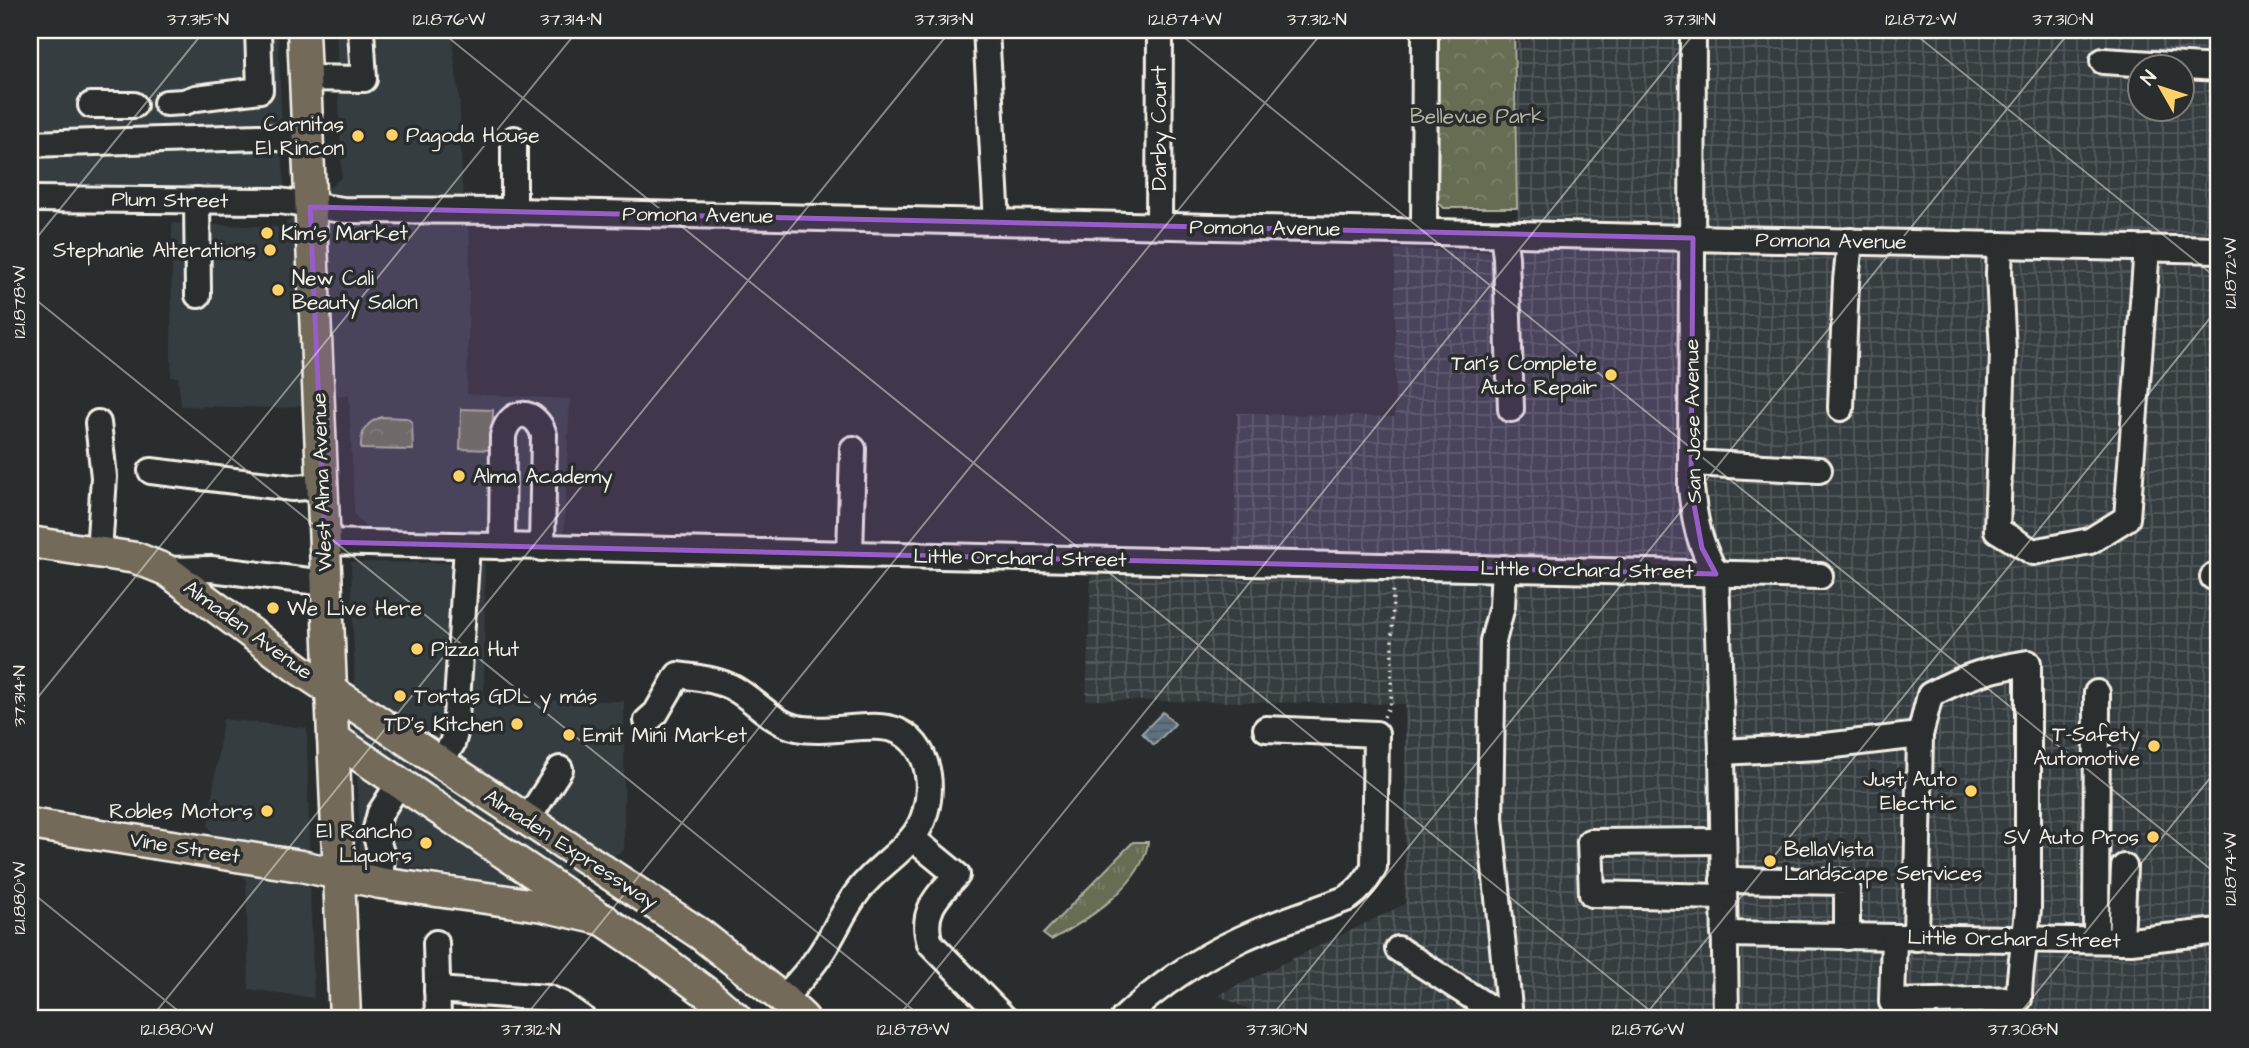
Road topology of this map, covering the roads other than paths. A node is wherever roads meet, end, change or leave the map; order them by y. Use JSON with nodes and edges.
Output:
{"nodes":[{"id":1,"x":258,"y":30,"type":"edge"},
{"id":2,"x":303,"y":30,"type":"edge"},
{"id":3,"x":361,"y":30,"type":"edge"},
{"id":4,"x":986,"y":30,"type":"edge"},
{"id":5,"x":1160,"y":30,"type":"edge"},
{"id":6,"x":1425,"y":30,"type":"edge"},
{"id":7,"x":1693,"y":30,"type":"edge"},
{"id":8,"x":2104,"y":61,"type":"dead end"},
{"id":9,"x":2219,"y":68,"type":"edge"},
{"id":10,"x":305,"y":78,"type":"junction"},
{"id":11,"x":166,"y":103,"type":"dead end"},
{"id":12,"x":91,"y":105,"type":"dead end"},
{"id":13,"x":134,"y":105,"type":"dead end"},
{"id":14,"x":514,"y":139,"type":"dead end"},
{"id":15,"x":307,"y":140,"type":"junction"},
{"id":16,"x":35,"y":144,"type":"edge"},
{"id":17,"x":30,"y":199,"type":"edge"},
{"id":18,"x":197,"y":200,"type":"junction"},
{"id":19,"x":310,"y":207,"type":"junction"},
{"id":20,"x":514,"y":211,"type":"junction"},
{"id":21,"x":997,"y":222,"type":"junction"},
{"id":22,"x":1159,"y":225,"type":"junction"},
{"id":23,"x":1424,"y":231,"type":"junction"},
{"id":24,"x":1503,"y":233,"type":"junction"},
{"id":25,"x":1693,"y":238,"type":"junction"},
{"id":26,"x":1850,"y":241,"type":"junction"},
{"id":27,"x":2000,"y":245,"type":"junction"},
{"id":28,"x":2147,"y":248,"type":"junction"},
{"id":29,"x":2219,"y":250,"type":"edge"},
{"id":30,"x":198,"y":295,"type":"dead end"},
{"id":31,"x":1840,"y":408,"type":"dead end"},
{"id":32,"x":1511,"y":409,"type":"dead end"},
{"id":33,"x":98,"y":423,"type":"dead end"},
{"id":34,"x":853,"y":449,"type":"dead end"},
{"id":35,"x":1692,"y":463,"type":"junction"},
{"id":36,"x":1819,"y":470,"type":"dead end"},
{"id":37,"x":151,"y":471,"type":"dead end"},
{"id":38,"x":323,"y":486,"type":"junction"},
{"id":39,"x":30,"y":542,"type":"edge"},
{"id":40,"x":325,"y":542,"type":"junction"},
{"id":41,"x":467,"y":546,"type":"junction"},
{"id":42,"x":502,"y":547,"type":"junction"},
{"id":43,"x":542,"y":548,"type":"junction"},
{"id":44,"x":99,"y":552,"type":"junction"},
{"id":45,"x":850,"y":554,"type":"junction"},
{"id":46,"x":1504,"y":568,"type":"junction"},
{"id":47,"x":166,"y":570,"type":"junction"},
{"id":48,"x":1716,"y":574,"type":"junction"},
{"id":49,"x":1819,"y":576,"type":"dead end"},
{"id":50,"x":326,"y":583,"type":"junction"},
{"id":51,"x":331,"y":690,"type":"junction"},
{"id":52,"x":2097,"y":693,"type":"dead end"},
{"id":53,"x":647,"y":721,"type":"dead end"},
{"id":54,"x":1266,"y":729,"type":"dead end"},
{"id":55,"x":1920,"y":735,"type":"junction"},
{"id":56,"x":333,"y":737,"type":"junction"},
{"id":57,"x":1722,"y":752,"type":"junction"},
{"id":58,"x":440,"y":762,"type":"junction"},
{"id":59,"x":560,"y":769,"type":"dead end"},
{"id":60,"x":400,"y":782,"type":"junction"},
{"id":61,"x":527,"y":820,"type":"junction"},
{"id":62,"x":30,"y":824,"type":"edge"},
{"id":63,"x":912,"y":838,"type":"junction"},
{"id":64,"x":1713,"y":841,"type":"junction"},
{"id":65,"x":338,"y":842,"type":"junction"},
{"id":66,"x":377,"y":845,"type":"junction"},
{"id":67,"x":2124,"y":867,"type":"dead end"},
{"id":68,"x":339,"y":874,"type":"junction"},
{"id":69,"x":380,"y":883,"type":"junction"},
{"id":70,"x":1717,"y":891,"type":"junction"},
{"id":71,"x":605,"y":920,"type":"junction"},
{"id":72,"x":2219,"y":931,"type":"edge"},
{"id":73,"x":1724,"y":934,"type":"junction"},
{"id":74,"x":1847,"y":937,"type":"junction"},
{"id":75,"x":1905,"y":938,"type":"junction"},
{"id":76,"x":2026,"y":940,"type":"junction"},
{"id":77,"x":2096,"y":940,"type":"junction"},
{"id":78,"x":2121,"y":941,"type":"junction"},
{"id":79,"x":436,"y":943,"type":"dead end"},
{"id":80,"x":1398,"y":950,"type":"dead end"},
{"id":81,"x":437,"y":990,"type":"junction"},
{"id":82,"x":793,"y":1009,"type":"edge"},
{"id":83,"x":2020,"y":1009,"type":"edge"},
{"id":84,"x":345,"y":1018,"type":"edge"},
{"id":85,"x":438,"y":1018,"type":"edge"},
{"id":86,"x":582,"y":1018,"type":"edge"},
{"id":87,"x":736,"y":1018,"type":"edge"},
{"id":88,"x":1004,"y":1018,"type":"edge"},
{"id":89,"x":1124,"y":1018,"type":"edge"},
{"id":90,"x":1508,"y":1018,"type":"edge"},
{"id":91,"x":1726,"y":1018,"type":"edge"}],
"edges":[{"from":1,"to":11,"type":"street"},
{"from":2,"to":10,"type":"main road","name":"West Alma Avenue"},
{"from":3,"to":10,"type":"street"},
{"from":4,"to":21,"type":"street"},
{"from":5,"to":22,"type":"street","name":"Darby Court"},
{"from":6,"to":23,"type":"street"},
{"from":7,"to":25,"type":"street","name":"San Jose Avenue"},
{"from":8,"to":9,"type":"street"},
{"from":10,"to":15,"type":"main road","name":"West Alma Avenue"},
{"from":12,"to":13,"type":"street"},
{"from":14,"to":20,"type":"street"},
{"from":15,"to":16,"type":"street"},
{"from":15,"to":19,"type":"main road","name":"West Alma Avenue"},
{"from":17,"to":18,"type":"street","name":"Plum Street"},
{"from":18,"to":19,"type":"street","name":"Plum Street"},
{"from":18,"to":30,"type":"street"},
{"from":19,"to":20,"type":"street","name":"Pomona Avenue"},
{"from":19,"to":38,"type":"main road","name":"West Alma Avenue"},
{"from":20,"to":21,"type":"street","name":"Pomona Avenue"},
{"from":21,"to":22,"type":"street","name":"Pomona Avenue"},
{"from":22,"to":23,"type":"street","name":"Pomona Avenue"},
{"from":23,"to":24,"type":"street","name":"Pomona Avenue"},
{"from":24,"to":25,"type":"street","name":"Pomona Avenue"},
{"from":24,"to":32,"type":"street"},
{"from":25,"to":26,"type":"street","name":"Pomona Avenue"},
{"from":25,"to":35,"type":"street","name":"San Jose Avenue"},
{"from":26,"to":27,"type":"street","name":"Pomona Avenue"},
{"from":26,"to":31,"type":"street"},
{"from":27,"to":28,"type":"street","name":"Pomona Avenue"},
{"from":27,"to":28,"type":"street"},
{"from":28,"to":29,"type":"street","name":"Pomona Avenue"},
{"from":33,"to":44,"type":"street"},
{"from":34,"to":45,"type":"street"},
{"from":35,"to":36,"type":"street"},
{"from":35,"to":48,"type":"street","name":"San Jose Avenue"},
{"from":37,"to":38,"type":"street"},
{"from":38,"to":40,"type":"main road","name":"West Alma Avenue"},
{"from":39,"to":44,"type":"main road","name":"Almaden Avenue"},
{"from":40,"to":41,"type":"street","name":"Little Orchard Street"},
{"from":40,"to":50,"type":"main road","name":"West Alma Avenue"},
{"from":41,"to":42,"type":"street","name":"Little Orchard Street"},
{"from":41,"to":58,"type":"street"},
{"from":42,"to":43,"type":"street","name":"Little Orchard Street"},
{"from":42,"to":43,"type":"street"},
{"from":43,"to":45,"type":"street","name":"Little Orchard Street"},
{"from":44,"to":47,"type":"main road","name":"Almaden Avenue"},
{"from":45,"to":46,"type":"street","name":"Little Orchard Street"},
{"from":46,"to":48,"type":"street","name":"Little Orchard Street"},
{"from":46,"to":90,"type":"street"},
{"from":47,"to":50,"type":"street","name":"Almaden Avenue"},
{"from":47,"to":51,"type":"main road","name":"Almaden Avenue"},
{"from":48,"to":49,"type":"street","name":"Little Orchard Street"},
{"from":48,"to":57,"type":"street","name":"San Jose Avenue"},
{"from":50,"to":51,"type":"main road","name":"West Alma Avenue"},
{"from":51,"to":56,"type":"main road","name":"West Alma Avenue"},
{"from":51,"to":58,"type":"main road","name":"Almaden Expressway"},
{"from":52,"to":77,"type":"street"},
{"from":53,"to":63,"type":"street"},
{"from":54,"to":89,"type":"street"},
{"from":55,"to":57,"type":"street"},
{"from":55,"to":75,"type":"street"},
{"from":55,"to":76,"type":"street"},
{"from":56,"to":60,"type":"main road","name":"Almaden Expressway"},
{"from":56,"to":65,"type":"main road","name":"West Alma Avenue"},
{"from":57,"to":64,"type":"street","name":"San Jose Avenue"},
{"from":58,"to":61,"type":"main road","name":"Almaden Expressway"},
{"from":59,"to":61,"type":"street"},
{"from":60,"to":66,"type":"street"},
{"from":60,"to":71,"type":"main road","name":"Almaden Expressway"},
{"from":61,"to":82,"type":"main road","name":"Almaden Expressway"},
{"from":62,"to":68,"type":"main road","name":"Vine Street"},
{"from":63,"to":82,"type":"street"},
{"from":63,"to":88,"type":"street"},
{"from":64,"to":70,"type":"street","name":"San Jose Avenue"},
{"from":64,"to":70,"type":"street"},
{"from":65,"to":66,"type":"street"},
{"from":65,"to":68,"type":"main road","name":"West Alma Avenue"},
{"from":66,"to":69,"type":"street"},
{"from":67,"to":78,"type":"street"},
{"from":68,"to":69,"type":"main road","name":"Vine Street"},
{"from":68,"to":84,"type":"main road","name":"West Alma Avenue"},
{"from":69,"to":71,"type":"main road","name":"Vine Street"},
{"from":70,"to":73,"type":"street","name":"San Jose Avenue"},
{"from":70,"to":74,"type":"street"},
{"from":71,"to":87,"type":"main road","name":"Almaden Expressway"},
{"from":72,"to":78,"type":"street","name":"Little Orchard Street"},
{"from":73,"to":74,"type":"street","name":"Little Orchard Street"},
{"from":73,"to":91,"type":"street","name":"San Jose Avenue"},
{"from":74,"to":75,"type":"street","name":"Little Orchard Street"},
{"from":75,"to":76,"type":"street","name":"Little Orchard Street"},
{"from":75,"to":83,"type":"street"},
{"from":76,"to":77,"type":"street","name":"Little Orchard Street"},
{"from":76,"to":83,"type":"street"},
{"from":77,"to":78,"type":"street","name":"Little Orchard Street"},
{"from":79,"to":81,"type":"street"},
{"from":80,"to":90,"type":"street"},
{"from":81,"to":85,"type":"street"},
{"from":81,"to":86,"type":"street"}]}
